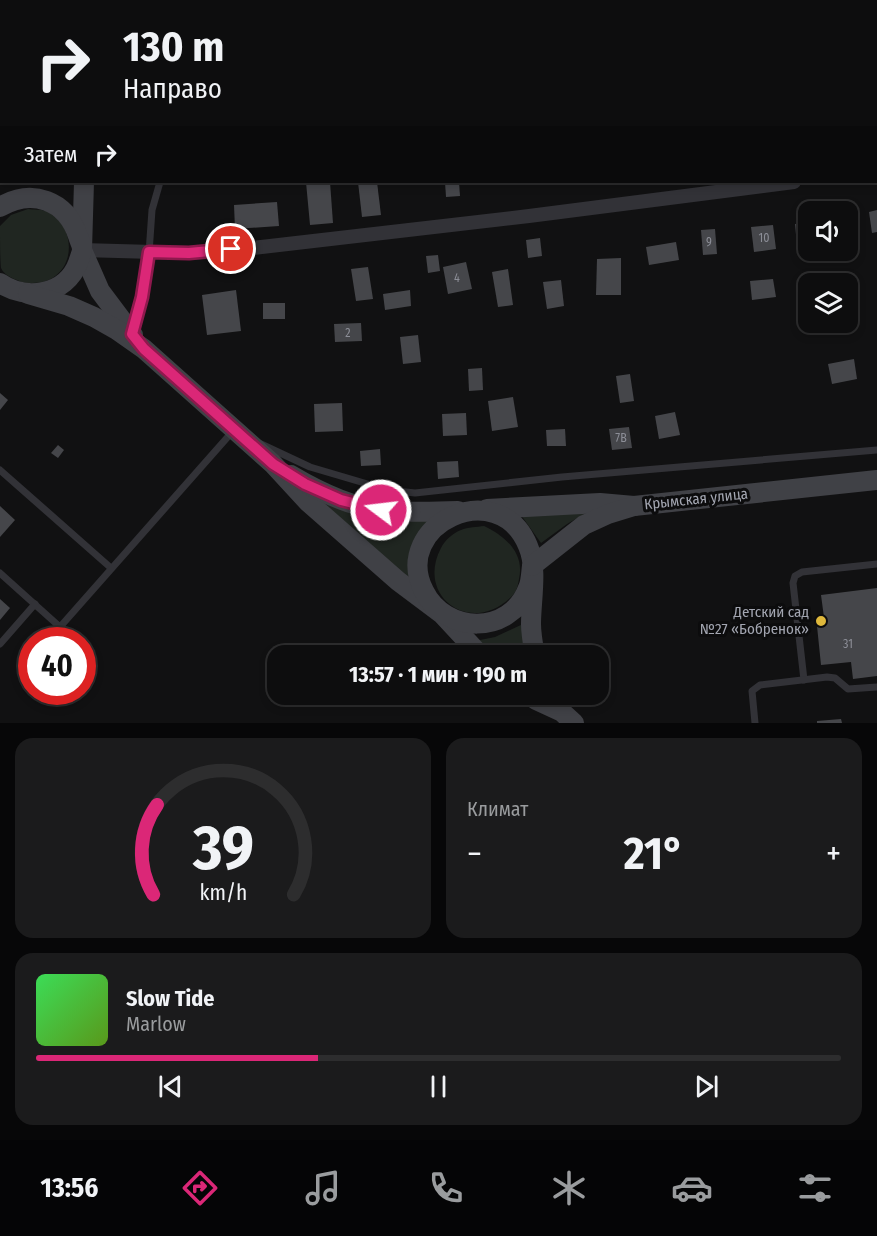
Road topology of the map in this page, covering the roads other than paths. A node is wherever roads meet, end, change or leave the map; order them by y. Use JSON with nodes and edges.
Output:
{"nodes":[{"id":1,"x":12,"y":183,"type":"edge"},
{"id":2,"x":84,"y":183,"type":"edge"},
{"id":3,"x":160,"y":183,"type":"edge"},
{"id":4,"x":786,"y":183,"type":"edge"},
{"id":5,"x":0,"y":205,"type":"edge"},
{"id":6,"x":82,"y":250,"type":"junction"},
{"id":7,"x":149,"y":252,"type":"junction"},
{"id":8,"x":10,"y":288,"type":"edge"},
{"id":9,"x":131,"y":333,"type":"junction"},
{"id":10,"x":144,"y":349,"type":"junction"},
{"id":11,"x":234,"y":430,"type":"junction"},
{"id":12,"x":877,"y":450,"type":"edge"},
{"id":13,"x":273,"y":464,"type":"junction"},
{"id":14,"x":0,"y":470,"type":"edge"},
{"id":15,"x":877,"y":480,"type":"edge"},
{"id":16,"x":634,"y":506,"type":"junction"},
{"id":17,"x":471,"y":510,"type":"junction"},
{"id":18,"x":877,"y":564,"type":"edge"},
{"id":19,"x":532,"y":566,"type":"junction"},
{"id":20,"x":111,"y":568,"type":"junction"},
{"id":21,"x":0,"y":573,"type":"edge"},
{"id":22,"x":35,"y":604,"type":"junction"},
{"id":23,"x":442,"y":614,"type":"junction"},
{"id":24,"x":0,"y":644,"type":"edge"},
{"id":25,"x":471,"y":645,"type":"edge"},
{"id":26,"x":533,"y":645,"type":"edge"},
{"id":27,"x":804,"y":680,"type":"junction"},
{"id":28,"x":877,"y":687,"type":"edge"},
{"id":29,"x":545,"y":705,"type":"edge"},
{"id":30,"x":559,"y":705,"type":"edge"},
{"id":31,"x":568,"y":718,"type":"edge"},
{"id":32,"x":755,"y":723,"type":"edge"}],
"edges":[{"from":1,"to":5,"type":"street"},
{"from":2,"to":6,"type":"street"},
{"from":3,"to":7,"type":"lane"},
{"from":4,"to":7,"type":"street"},
{"from":5,"to":6,"type":"street"},
{"from":6,"to":7,"type":"street"},
{"from":6,"to":8,"type":"street"},
{"from":6,"to":9,"type":"street"},
{"from":7,"to":9,"type":"lane"},
{"from":8,"to":10,"type":"street"},
{"from":9,"to":10,"type":"street"},
{"from":10,"to":11,"type":"street"},
{"from":11,"to":12,"type":"lane"},
{"from":11,"to":13,"type":"street"},
{"from":11,"to":20,"type":"lane"},
{"from":13,"to":17,"type":"street"},
{"from":13,"to":23,"type":"street"},
{"from":14,"to":20,"type":"lane"},
{"from":15,"to":16,"type":"street","name":"Крымская улица"},
{"from":16,"to":17,"type":"street"},
{"from":16,"to":19,"type":"street","name":"Крымская улица"},
{"from":17,"to":19,"type":"street"},
{"from":17,"to":23,"type":"street"},
{"from":18,"to":27,"type":"lane"},
{"from":19,"to":23,"type":"street"},
{"from":19,"to":26,"type":"street"},
{"from":20,"to":22,"type":"lane"},
{"from":21,"to":22,"type":"lane"},
{"from":22,"to":24,"type":"lane"},
{"from":23,"to":25,"type":"street"},
{"from":27,"to":28,"type":"lane"},
{"from":27,"to":32,"type":"lane"},
{"from":29,"to":31,"type":"street"},
{"from":30,"to":31,"type":"street"}]}
